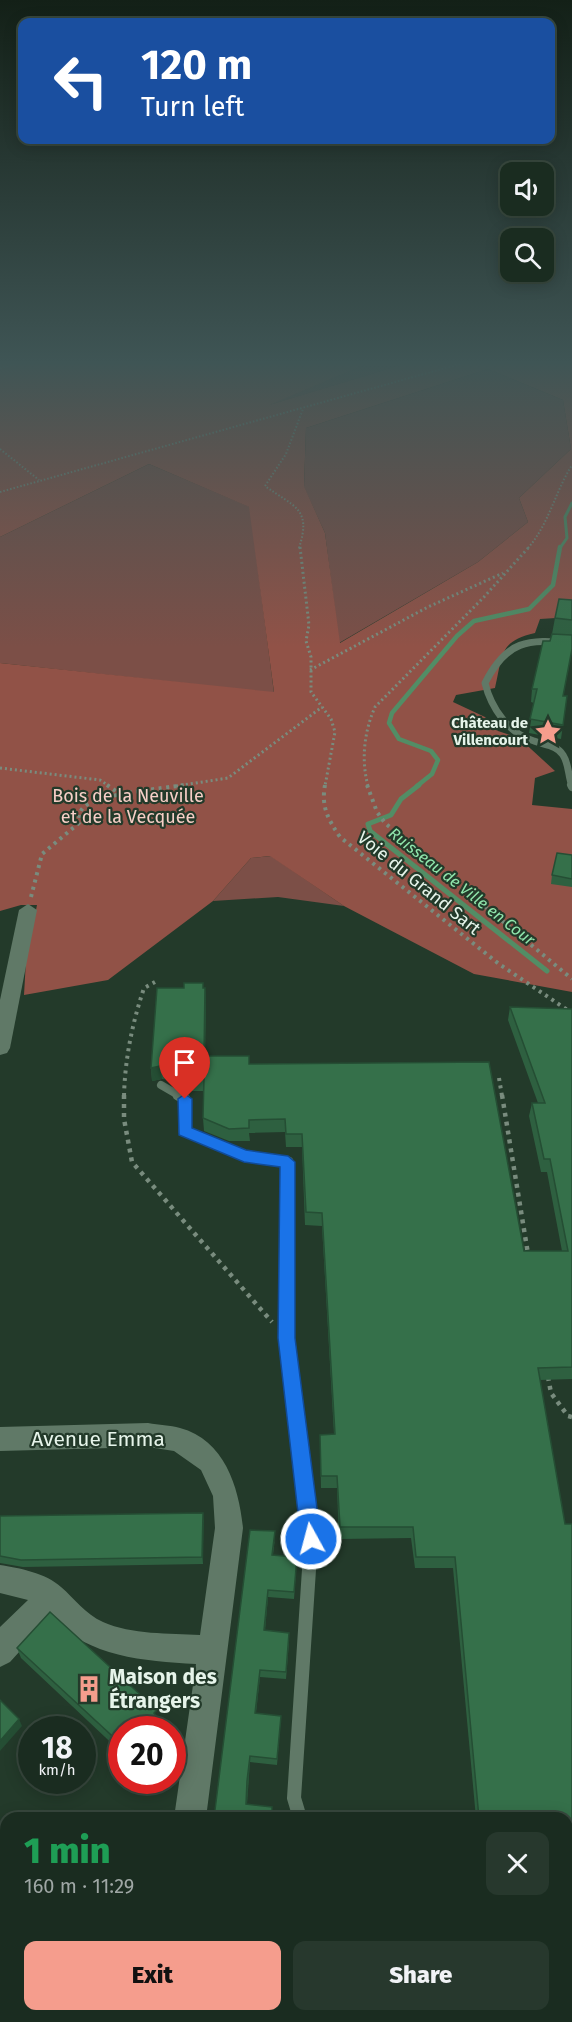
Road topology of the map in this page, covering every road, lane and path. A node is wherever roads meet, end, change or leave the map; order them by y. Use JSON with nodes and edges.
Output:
{"nodes":[{"id":1,"x":12,"y":458,"type":"edge"},
{"id":2,"x":118,"y":458,"type":"edge"},
{"id":3,"x":283,"y":458,"type":"edge"},
{"id":4,"x":572,"y":465,"type":"edge"},
{"id":5,"x":40,"y":481,"type":"junction"},
{"id":6,"x":0,"y":492,"type":"edge"},
{"id":7,"x":506,"y":571,"type":"junction"},
{"id":8,"x":572,"y":643,"type":"edge"},
{"id":9,"x":310,"y":670,"type":"junction"},
{"id":10,"x":322,"y":707,"type":"junction"},
{"id":11,"x":0,"y":768,"type":"edge"},
{"id":12,"x":572,"y":787,"type":"edge"},
{"id":13,"x":121,"y":795,"type":"junction"},
{"id":14,"x":379,"y":815,"type":"joint"},
{"id":15,"x":385,"y":823,"type":"joint"},
{"id":16,"x":28,"y":910,"type":"joint"},
{"id":17,"x":572,"y":979,"type":"edge"},
{"id":18,"x":155,"y":982,"type":"dead end"},
{"id":19,"x":572,"y":1013,"type":"edge"},
{"id":20,"x":0,"y":1048,"type":"edge"},
{"id":21,"x":499,"y":1078,"type":"dead end"},
{"id":22,"x":161,"y":1085,"type":"dead end"},
{"id":23,"x":530,"y":1260,"type":"edge"},
{"id":24,"x":287,"y":1338,"type":"junction"},
{"id":25,"x":546,"y":1372,"type":"edge"},
{"id":26,"x":572,"y":1417,"type":"edge"},
{"id":27,"x":0,"y":1439,"type":"edge"},
{"id":28,"x":0,"y":1579,"type":"edge"},
{"id":29,"x":51,"y":1597,"type":"junction"},
{"id":30,"x":213,"y":1651,"type":"junction"},
{"id":31,"x":0,"y":1652,"type":"edge"},
{"id":32,"x":191,"y":1812,"type":"edge"},
{"id":33,"x":298,"y":1812,"type":"edge"}],
"edges":[{"from":1,"to":5,"type":"path"},
{"from":2,"to":5,"type":"path"},
{"from":3,"to":9,"type":"path","name":"Voie du Grand Sart"},
{"from":4,"to":7,"type":"path"},
{"from":5,"to":6,"type":"path"},
{"from":7,"to":9,"type":"path"},
{"from":7,"to":14,"type":"path"},
{"from":8,"to":12,"type":"lane"},
{"from":9,"to":10,"type":"path","name":"Voie du Grand Sart"},
{"from":10,"to":13,"type":"path"},
{"from":10,"to":19,"type":"path","name":"Voie du Grand Sart"},
{"from":11,"to":13,"type":"path"},
{"from":13,"to":16,"type":"path"},
{"from":14,"to":15,"type":"path"},
{"from":15,"to":17,"type":"path"},
{"from":16,"to":20,"type":"street"},
{"from":18,"to":24,"type":"path"},
{"from":21,"to":23,"type":"path"},
{"from":22,"to":24,"type":"lane"},
{"from":24,"to":33,"type":"lane"},
{"from":25,"to":26,"type":"path"},
{"from":27,"to":30,"type":"street","name":"Avenue Emma"},
{"from":28,"to":29,"type":"street"},
{"from":29,"to":30,"type":"street"},
{"from":29,"to":31,"type":"street"},
{"from":30,"to":32,"type":"street","name":"Avenue Emma"}]}
